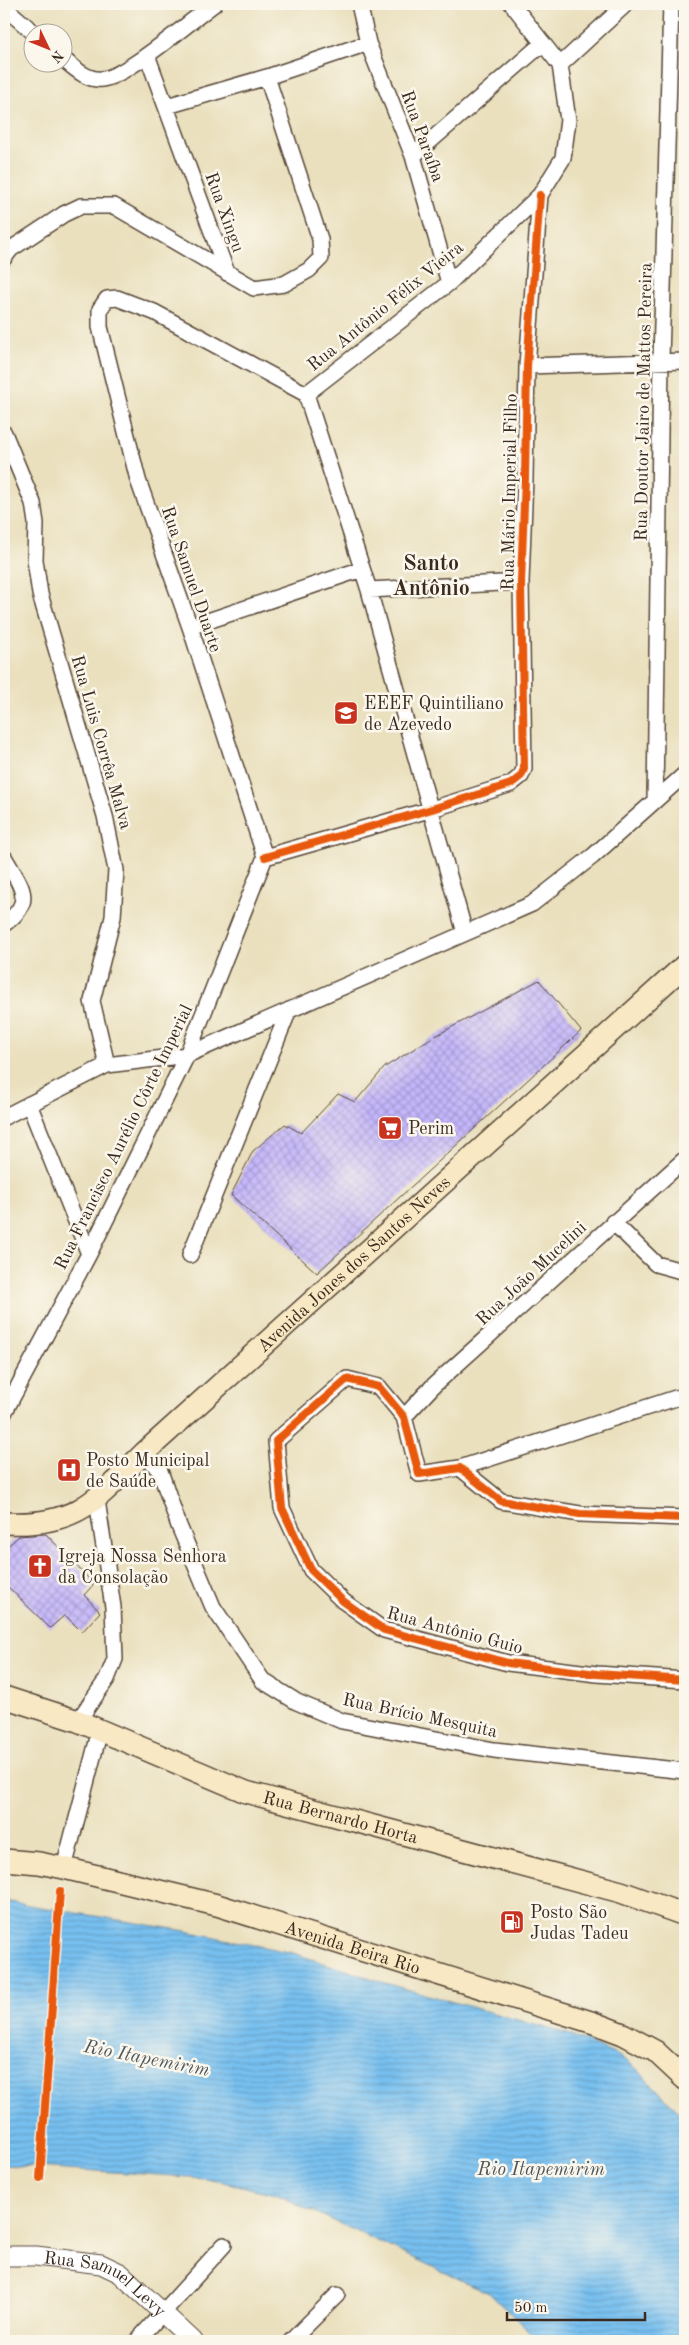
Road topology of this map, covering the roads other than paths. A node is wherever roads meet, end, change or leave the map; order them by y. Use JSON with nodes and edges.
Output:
{"nodes":[{"id":1,"x":214,"y":4,"type":"edge"},
{"id":2,"x":359,"y":4,"type":"edge"},
{"id":3,"x":512,"y":4,"type":"edge"},
{"id":4,"x":626,"y":4,"type":"edge"},
{"id":5,"x":671,"y":4,"type":"edge"},
{"id":6,"x":4,"y":7,"type":"edge"},
{"id":7,"x":22,"y":23,"type":"edge"},
{"id":8,"x":368,"y":43,"type":"junction"},
{"id":9,"x":543,"y":43,"type":"junction"},
{"id":10,"x":147,"y":55,"type":"junction"},
{"id":11,"x":72,"y":65,"type":"edge"},
{"id":12,"x":560,"y":65,"type":"junction"},
{"id":13,"x":267,"y":77,"type":"junction"},
{"id":14,"x":167,"y":106,"type":"junction"},
{"id":15,"x":413,"y":156,"type":"junction"},
{"id":16,"x":540,"y":195,"type":"junction"},
{"id":17,"x":4,"y":258,"type":"edge"},
{"id":18,"x":226,"y":273,"type":"junction"},
{"id":19,"x":449,"y":283,"type":"junction"},
{"id":20,"x":661,"y":360,"type":"junction"},
{"id":21,"x":685,"y":361,"type":"edge"},
{"id":22,"x":527,"y":366,"type":"junction"},
{"id":23,"x":306,"y":394,"type":"junction"},
{"id":24,"x":4,"y":433,"type":"edge"},
{"id":25,"x":362,"y":570,"type":"junction"},
{"id":26,"x":521,"y":582,"type":"junction"},
{"id":27,"x":369,"y":590,"type":"junction"},
{"id":28,"x":190,"y":627,"type":"junction"},
{"id":29,"x":685,"y":774,"type":"edge"},
{"id":30,"x":655,"y":801,"type":"junction"},
{"id":31,"x":432,"y":810,"type":"junction"},
{"id":32,"x":4,"y":856,"type":"edge"},
{"id":33,"x":265,"y":857,"type":"junction"},
{"id":34,"x":4,"y":924,"type":"edge"},
{"id":35,"x":465,"y":933,"type":"junction"},
{"id":36,"x":685,"y":965,"type":"edge"},
{"id":37,"x":289,"y":1010,"type":"junction"},
{"id":38,"x":188,"y":1055,"type":"junction"},
{"id":39,"x":106,"y":1065,"type":"junction"},
{"id":40,"x":29,"y":1104,"type":"junction"},
{"id":41,"x":4,"y":1117,"type":"edge"},
{"id":42,"x":685,"y":1158,"type":"edge"},
{"id":43,"x":613,"y":1222,"type":"junction"},
{"id":44,"x":89,"y":1254,"type":"junction"},
{"id":45,"x":190,"y":1255,"type":"dead end"},
{"id":46,"x":685,"y":1272,"type":"edge"},
{"id":47,"x":685,"y":1395,"type":"edge"},
{"id":48,"x":4,"y":1413,"type":"edge"},
{"id":49,"x":404,"y":1417,"type":"junction"},
{"id":50,"x":144,"y":1453,"type":"junction"},
{"id":51,"x":460,"y":1468,"type":"junction"},
{"id":52,"x":97,"y":1500,"type":"junction"},
{"id":53,"x":685,"y":1518,"type":"edge"},
{"id":54,"x":4,"y":1523,"type":"edge"},
{"id":55,"x":685,"y":1680,"type":"edge"},
{"id":56,"x":4,"y":1697,"type":"edge"},
{"id":57,"x":78,"y":1721,"type":"junction"},
{"id":58,"x":100,"y":1730,"type":"junction"},
{"id":59,"x":685,"y":1771,"type":"edge"},
{"id":60,"x":4,"y":1860,"type":"edge"},
{"id":61,"x":64,"y":1868,"type":"junction"},
{"id":62,"x":685,"y":1915,"type":"edge"},
{"id":63,"x":685,"y":2079,"type":"edge"},
{"id":64,"x":224,"y":2245,"type":"dead end"},
{"id":65,"x":4,"y":2256,"type":"edge"},
{"id":66,"x":337,"y":2295,"type":"dead end"},
{"id":67,"x":164,"y":2313,"type":"junction"},
{"id":68,"x":137,"y":2341,"type":"edge"},
{"id":69,"x":193,"y":2341,"type":"edge"},
{"id":70,"x":291,"y":2341,"type":"edge"}],
"edges":[{"from":1,"to":10,"type":"street"},
{"from":2,"to":8,"type":"street","name":"Rua Paraíba"},
{"from":3,"to":9,"type":"street"},
{"from":4,"to":12,"type":"street"},
{"from":5,"to":20,"type":"street","name":"Rua Doutor Jairo de Mattos Pereira"},
{"from":6,"to":7,"type":"street"},
{"from":8,"to":13,"type":"street"},
{"from":8,"to":15,"type":"street","name":"Rua Paraíba"},
{"from":9,"to":12,"type":"street"},
{"from":9,"to":15,"type":"street"},
{"from":10,"to":11,"type":"street"},
{"from":10,"to":14,"type":"street","name":"Rua Xingu"},
{"from":12,"to":16,"type":"street","name":"Rua Antônio Félix Vieira"},
{"from":13,"to":14,"type":"street"},
{"from":13,"to":18,"type":"street","name":"Rua Xingu"},
{"from":14,"to":18,"type":"street","name":"Rua Xingu"},
{"from":15,"to":19,"type":"street","name":"Rua Paraíba"},
{"from":16,"to":19,"type":"street","name":"Rua Antônio Félix Vieira"},
{"from":16,"to":22,"type":"street","name":"Rua Mário Imperial Filho"},
{"from":17,"to":18,"type":"street"},
{"from":19,"to":23,"type":"street","name":"Rua Antônio Félix Vieira"},
{"from":20,"to":21,"type":"street"},
{"from":20,"to":22,"type":"street"},
{"from":20,"to":30,"type":"street","name":"Rua Doutor Jairo de Mattos Pereira"},
{"from":22,"to":26,"type":"street","name":"Rua Mário Imperial Filho"},
{"from":23,"to":25,"type":"street"},
{"from":23,"to":28,"type":"street","name":"Rua Samuel Duarte"},
{"from":24,"to":39,"type":"street","name":"Rua Luis Corrêa Malva"},
{"from":25,"to":27,"type":"street"},
{"from":25,"to":28,"type":"street"},
{"from":26,"to":27,"type":"street"},
{"from":26,"to":31,"type":"street","name":"Rua Mário Imperial Filho"},
{"from":27,"to":31,"type":"street"},
{"from":28,"to":33,"type":"street","name":"Rua Samuel Duarte"},
{"from":29,"to":30,"type":"street"},
{"from":30,"to":35,"type":"street"},
{"from":31,"to":33,"type":"street"},
{"from":31,"to":35,"type":"street"},
{"from":32,"to":34,"type":"street"},
{"from":33,"to":38,"type":"street","name":"Rua Francisco Aurélio Côrte Imperial"},
{"from":35,"to":37,"type":"street"},
{"from":36,"to":50,"type":"main road","name":"Avenida Jones dos Santos Neves"},
{"from":37,"to":38,"type":"street"},
{"from":37,"to":45,"type":"street"},
{"from":38,"to":39,"type":"street"},
{"from":38,"to":44,"type":"street","name":"Rua Francisco Aurélio Côrte Imperial"},
{"from":39,"to":40,"type":"street"},
{"from":40,"to":41,"type":"street"},
{"from":40,"to":44,"type":"street"},
{"from":42,"to":43,"type":"street","name":"Rua João Mucelini"},
{"from":43,"to":46,"type":"street"},
{"from":43,"to":49,"type":"street","name":"Rua João Mucelini"},
{"from":44,"to":48,"type":"street","name":"Rua Francisco Aurélio Côrte Imperial"},
{"from":47,"to":51,"type":"street"},
{"from":49,"to":51,"type":"street"},
{"from":49,"to":55,"type":"street","name":"Rua Antônio Guio"},
{"from":50,"to":52,"type":"main road","name":"Avenida Jones dos Santos Neves"},
{"from":50,"to":59,"type":"street","name":"Rua Brício Mesquita"},
{"from":51,"to":53,"type":"street"},
{"from":52,"to":54,"type":"main road","name":"Avenida Jones dos Santos Neves"},
{"from":52,"to":57,"type":"street"},
{"from":56,"to":57,"type":"main road","name":"Rua Bernardo Horta"},
{"from":57,"to":58,"type":"main road","name":"Rua Bernardo Horta"},
{"from":58,"to":61,"type":"street"},
{"from":58,"to":62,"type":"main road","name":"Rua Bernardo Horta"},
{"from":60,"to":61,"type":"main road","name":"Avenida Beira Rio"},
{"from":61,"to":63,"type":"main road","name":"Avenida Beira Rio"},
{"from":64,"to":67,"type":"street"},
{"from":65,"to":67,"type":"street","name":"Rua Samuel Levy"},
{"from":66,"to":70,"type":"street"},
{"from":67,"to":68,"type":"street"},
{"from":67,"to":69,"type":"street","name":"Rua Samuel Levy"}]}
